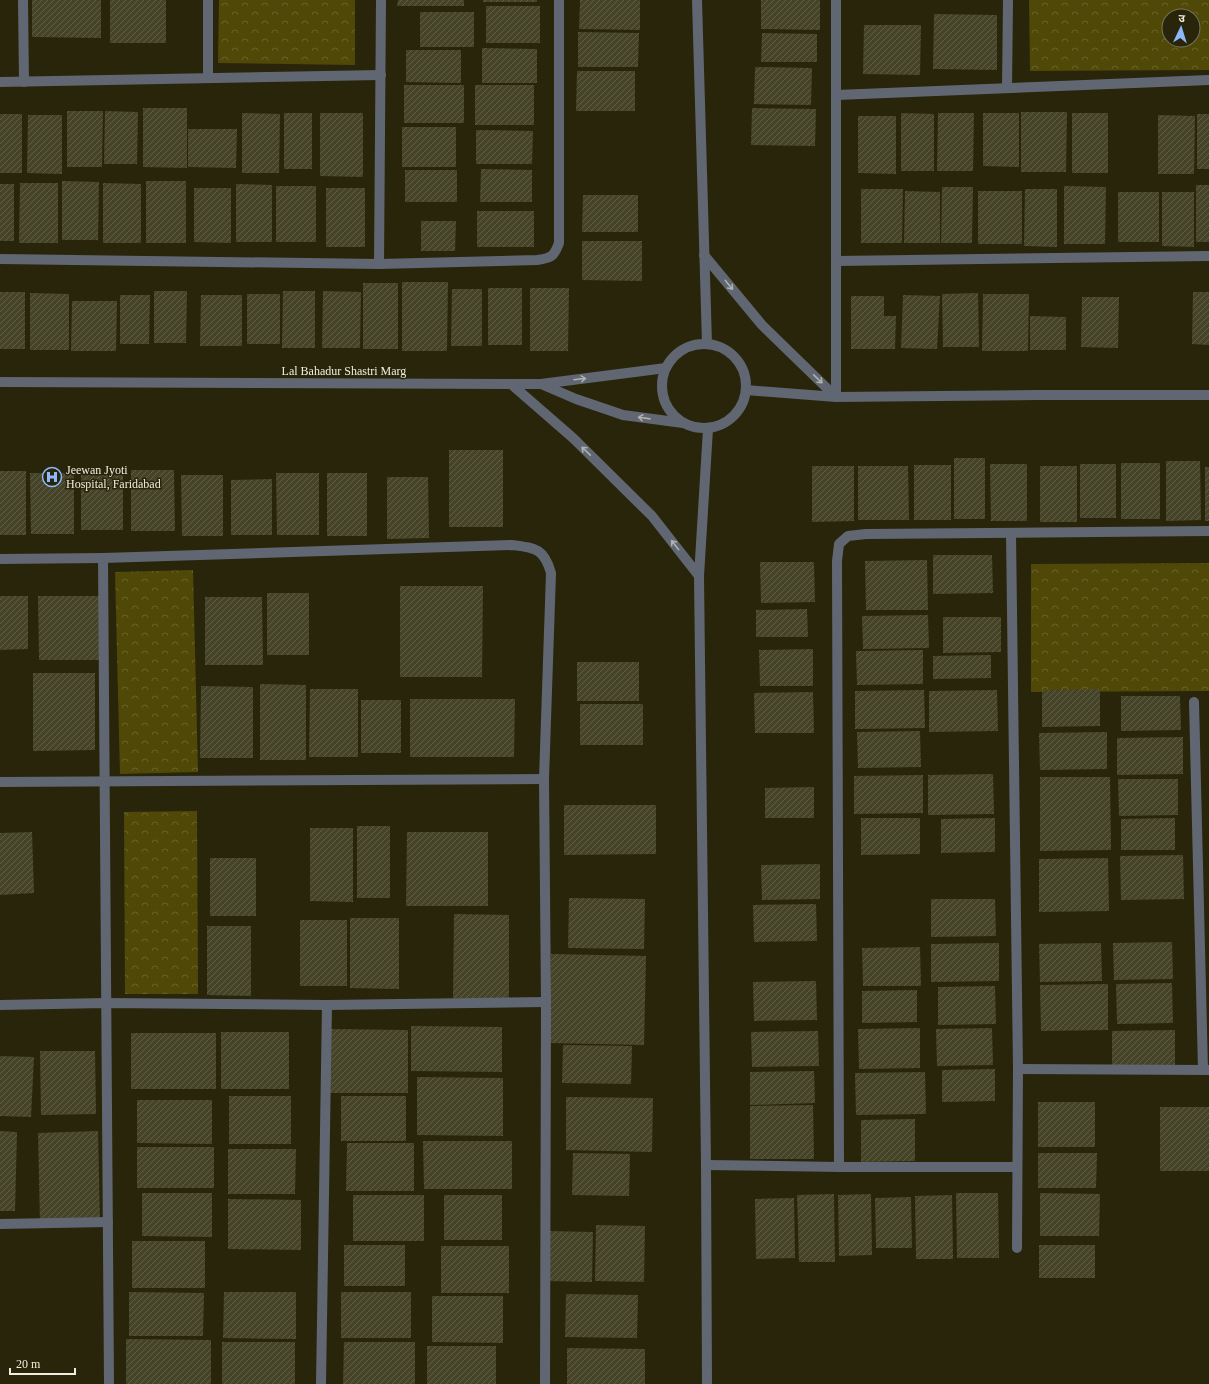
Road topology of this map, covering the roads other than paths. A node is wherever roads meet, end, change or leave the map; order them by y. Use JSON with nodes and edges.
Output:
{"nodes":[{"id":1,"x":24,"y":0,"type":"edge"},
{"id":2,"x":208,"y":0,"type":"edge"},
{"id":3,"x":381,"y":0,"type":"edge"},
{"id":4,"x":559,"y":0,"type":"edge"},
{"id":5,"x":697,"y":0,"type":"edge"},
{"id":6,"x":836,"y":0,"type":"edge"},
{"id":7,"x":1008,"y":0,"type":"edge"},
{"id":8,"x":381,"y":75,"type":"junction"},
{"id":9,"x":208,"y":78,"type":"junction"},
{"id":10,"x":1209,"y":80,"type":"edge"},
{"id":11,"x":0,"y":82,"type":"edge"},
{"id":12,"x":24,"y":82,"type":"junction"},
{"id":13,"x":1007,"y":88,"type":"junction"},
{"id":14,"x":836,"y":95,"type":"junction"},
{"id":15,"x":704,"y":254,"type":"junction"},
{"id":16,"x":1209,"y":256,"type":"edge"},
{"id":17,"x":0,"y":259,"type":"edge"},
{"id":18,"x":836,"y":261,"type":"junction"},
{"id":19,"x":380,"y":264,"type":"junction"},
{"id":20,"x":707,"y":344,"type":"junction"},
{"id":21,"x":666,"y":368,"type":"junction"},
{"id":22,"x":0,"y":382,"type":"edge"},
{"id":23,"x":511,"y":384,"type":"junction"},
{"id":24,"x":542,"y":384,"type":"junction"},
{"id":25,"x":746,"y":390,"type":"junction"},
{"id":26,"x":1209,"y":395,"type":"edge"},
{"id":27,"x":836,"y":397,"type":"junction"},
{"id":28,"x":683,"y":423,"type":"junction"},
{"id":29,"x":708,"y":429,"type":"junction"},
{"id":30,"x":1209,"y":532,"type":"edge"},
{"id":31,"x":1011,"y":534,"type":"junction"},
{"id":32,"x":103,"y":558,"type":"junction"},
{"id":33,"x":0,"y":559,"type":"edge"},
{"id":34,"x":699,"y":576,"type":"junction"},
{"id":35,"x":1194,"y":702,"type":"dead end"},
{"id":36,"x":544,"y":780,"type":"junction"},
{"id":37,"x":105,"y":781,"type":"junction"},
{"id":38,"x":0,"y":782,"type":"edge"},
{"id":39,"x":546,"y":1002,"type":"junction"},
{"id":40,"x":106,"y":1003,"type":"junction"},
{"id":41,"x":0,"y":1005,"type":"edge"},
{"id":42,"x":327,"y":1005,"type":"junction"},
{"id":43,"x":1018,"y":1069,"type":"junction"},
{"id":44,"x":1206,"y":1070,"type":"edge"},
{"id":45,"x":706,"y":1165,"type":"junction"},
{"id":46,"x":1017,"y":1167,"type":"junction"},
{"id":47,"x":839,"y":1168,"type":"junction"},
{"id":48,"x":108,"y":1222,"type":"junction"},
{"id":49,"x":0,"y":1224,"type":"edge"},
{"id":50,"x":1017,"y":1248,"type":"dead end"},
{"id":51,"x":109,"y":1384,"type":"edge"},
{"id":52,"x":321,"y":1384,"type":"edge"},
{"id":53,"x":545,"y":1384,"type":"edge"},
{"id":54,"x":707,"y":1384,"type":"edge"}],
"edges":[{"from":1,"to":12,"type":"street"},
{"from":2,"to":9,"type":"street"},
{"from":3,"to":8,"type":"street"},
{"from":4,"to":19,"type":"street"},
{"from":5,"to":15,"type":"street"},
{"from":6,"to":14,"type":"street"},
{"from":7,"to":13,"type":"street"},
{"from":8,"to":9,"type":"street"},
{"from":8,"to":19,"type":"street"},
{"from":9,"to":12,"type":"street"},
{"from":10,"to":13,"type":"street"},
{"from":11,"to":12,"type":"street"},
{"from":13,"to":14,"type":"street"},
{"from":14,"to":18,"type":"street"},
{"from":15,"to":20,"type":"street"},
{"from":15,"to":27,"type":"street","one_way":true},
{"from":16,"to":18,"type":"street"},
{"from":17,"to":19,"type":"street"},
{"from":18,"to":27,"type":"street"},
{"from":20,"to":21,"type":"street"},
{"from":20,"to":25,"type":"street"},
{"from":24,"to":21,"type":"street","one_way":true},
{"from":21,"to":28,"type":"street"},
{"from":22,"to":23,"type":"street","name":"Lal Bahadur Shastri Marg"},
{"from":23,"to":24,"type":"street","name":"Lal Bahadur Shastri Marg"},
{"from":34,"to":23,"type":"street","one_way":true},
{"from":28,"to":24,"type":"street","name":"Lal Bahadur Shastri Marg","one_way":true},
{"from":25,"to":27,"type":"street"},
{"from":25,"to":29,"type":"street"},
{"from":26,"to":27,"type":"street"},
{"from":28,"to":29,"type":"street"},
{"from":29,"to":34,"type":"street"},
{"from":30,"to":31,"type":"street"},
{"from":31,"to":43,"type":"street"},
{"from":31,"to":47,"type":"street"},
{"from":32,"to":33,"type":"street"},
{"from":32,"to":36,"type":"street"},
{"from":32,"to":37,"type":"street"},
{"from":34,"to":45,"type":"street"},
{"from":35,"to":44,"type":"street"},
{"from":36,"to":37,"type":"street"},
{"from":36,"to":39,"type":"street"},
{"from":37,"to":38,"type":"street"},
{"from":37,"to":40,"type":"street"},
{"from":39,"to":42,"type":"street"},
{"from":39,"to":53,"type":"street"},
{"from":40,"to":41,"type":"street"},
{"from":40,"to":42,"type":"street"},
{"from":40,"to":48,"type":"street"},
{"from":42,"to":52,"type":"street"},
{"from":43,"to":44,"type":"street"},
{"from":43,"to":46,"type":"street"},
{"from":45,"to":47,"type":"street"},
{"from":45,"to":54,"type":"street"},
{"from":46,"to":47,"type":"street"},
{"from":46,"to":50,"type":"street"},
{"from":48,"to":49,"type":"street"},
{"from":48,"to":51,"type":"street"}]}
